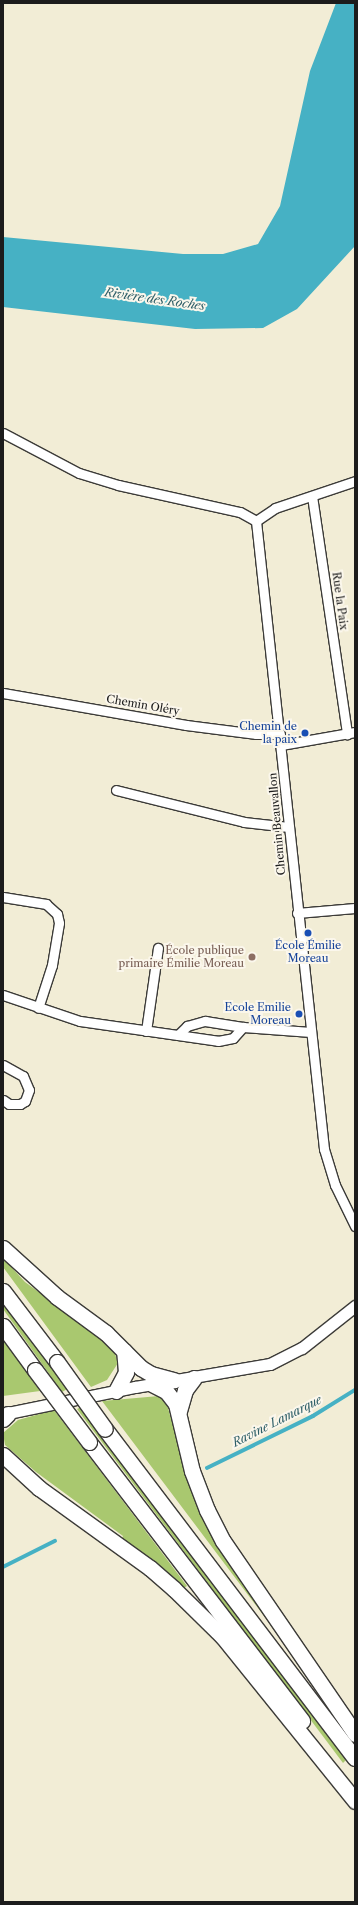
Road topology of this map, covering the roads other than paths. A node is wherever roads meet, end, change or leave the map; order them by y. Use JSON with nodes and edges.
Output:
{"nodes":[{"id":1,"x":3,"y":433,"type":"edge"},
{"id":2,"x":355,"y":481,"type":"edge"},
{"id":3,"x":312,"y":496,"type":"junction"},
{"id":4,"x":256,"y":521,"type":"junction"},
{"id":5,"x":3,"y":693,"type":"edge"},
{"id":6,"x":351,"y":733,"type":"edge"},
{"id":7,"x":280,"y":734,"type":"junction"},
{"id":8,"x":281,"y":745,"type":"junction"},
{"id":9,"x":116,"y":790,"type":"dead end"},
{"id":10,"x":289,"y":827,"type":"junction"},
{"id":11,"x":3,"y":897,"type":"edge"},
{"id":12,"x":355,"y":908,"type":"edge"},
{"id":13,"x":297,"y":913,"type":"junction"},
{"id":14,"x":158,"y":948,"type":"dead end"},
{"id":15,"x":3,"y":995,"type":"edge"},
{"id":16,"x":38,"y":1008,"type":"junction"},
{"id":17,"x":242,"y":1027,"type":"junction"},
{"id":18,"x":146,"y":1031,"type":"junction"},
{"id":19,"x":311,"y":1032,"type":"junction"},
{"id":20,"x":178,"y":1035,"type":"junction"},
{"id":21,"x":3,"y":1065,"type":"edge"},
{"id":22,"x":3,"y":1100,"type":"edge"},
{"id":23,"x":352,"y":1211,"type":"edge"},
{"id":24,"x":355,"y":1226,"type":"edge"},
{"id":25,"x":3,"y":1248,"type":"edge"},
{"id":26,"x":3,"y":1291,"type":"edge"},
{"id":27,"x":355,"y":1306,"type":"edge"},
{"id":28,"x":3,"y":1326,"type":"edge"},
{"id":29,"x":124,"y":1351,"type":"junction"},
{"id":30,"x":194,"y":1378,"type":"junction"},
{"id":31,"x":174,"y":1380,"type":"junction"},
{"id":32,"x":152,"y":1384,"type":"junction"},
{"id":33,"x":116,"y":1391,"type":"junction"},
{"id":34,"x":179,"y":1411,"type":"junction"},
{"id":35,"x":5,"y":1416,"type":"edge"},
{"id":36,"x":3,"y":1451,"type":"edge"},
{"id":37,"x":8,"y":1460,"type":"edge"},
{"id":38,"x":355,"y":1734,"type":"edge"},
{"id":39,"x":355,"y":1758,"type":"edge"},
{"id":40,"x":355,"y":1796,"type":"edge"},
{"id":41,"x":355,"y":1801,"type":"edge"}],
"edges":[{"from":1,"to":4,"type":"street"},
{"from":2,"to":3,"type":"street"},
{"from":3,"to":4,"type":"street"},
{"from":3,"to":6,"type":"street","name":"Rue la Paix"},
{"from":4,"to":7,"type":"street","name":"Chemin Beauvallon"},
{"from":5,"to":7,"type":"street","name":"Chemin Oléry"},
{"from":6,"to":8,"type":"street"},
{"from":7,"to":8,"type":"street","name":"Chemin Beauvallon"},
{"from":8,"to":10,"type":"street","name":"Chemin Beauvallon"},
{"from":9,"to":10,"type":"street"},
{"from":10,"to":13,"type":"street","name":"Chemin Beauvallon"},
{"from":11,"to":16,"type":"street"},
{"from":12,"to":13,"type":"street"},
{"from":13,"to":19,"type":"street","name":"Chemin Beauvallon"},
{"from":14,"to":18,"type":"street"},
{"from":15,"to":16,"type":"street"},
{"from":16,"to":18,"type":"street"},
{"from":17,"to":19,"type":"street"},
{"from":17,"to":20,"type":"street"},
{"from":17,"to":20,"type":"street"},
{"from":18,"to":20,"type":"street"},
{"from":19,"to":23,"type":"street","name":"Chemin Beauvallon"},
{"from":21,"to":22,"type":"street"},
{"from":23,"to":24,"type":"street","name":"Chemin Beauvallon"},
{"from":25,"to":29,"type":"highway"},
{"from":26,"to":39,"type":"highway","bridge":true},
{"from":27,"to":30,"type":"street"},
{"from":28,"to":40,"type":"highway","bridge":true},
{"from":29,"to":31,"type":"highway"},
{"from":29,"to":33,"type":"highway"},
{"from":30,"to":31,"type":"street"},
{"from":30,"to":34,"type":"highway"},
{"from":31,"to":32,"type":"street"},
{"from":32,"to":33,"type":"street"},
{"from":32,"to":34,"type":"highway"},
{"from":33,"to":35,"type":"street"},
{"from":34,"to":38,"type":"highway"},
{"from":36,"to":37,"type":"highway"},
{"from":37,"to":41,"type":"highway"}]}
